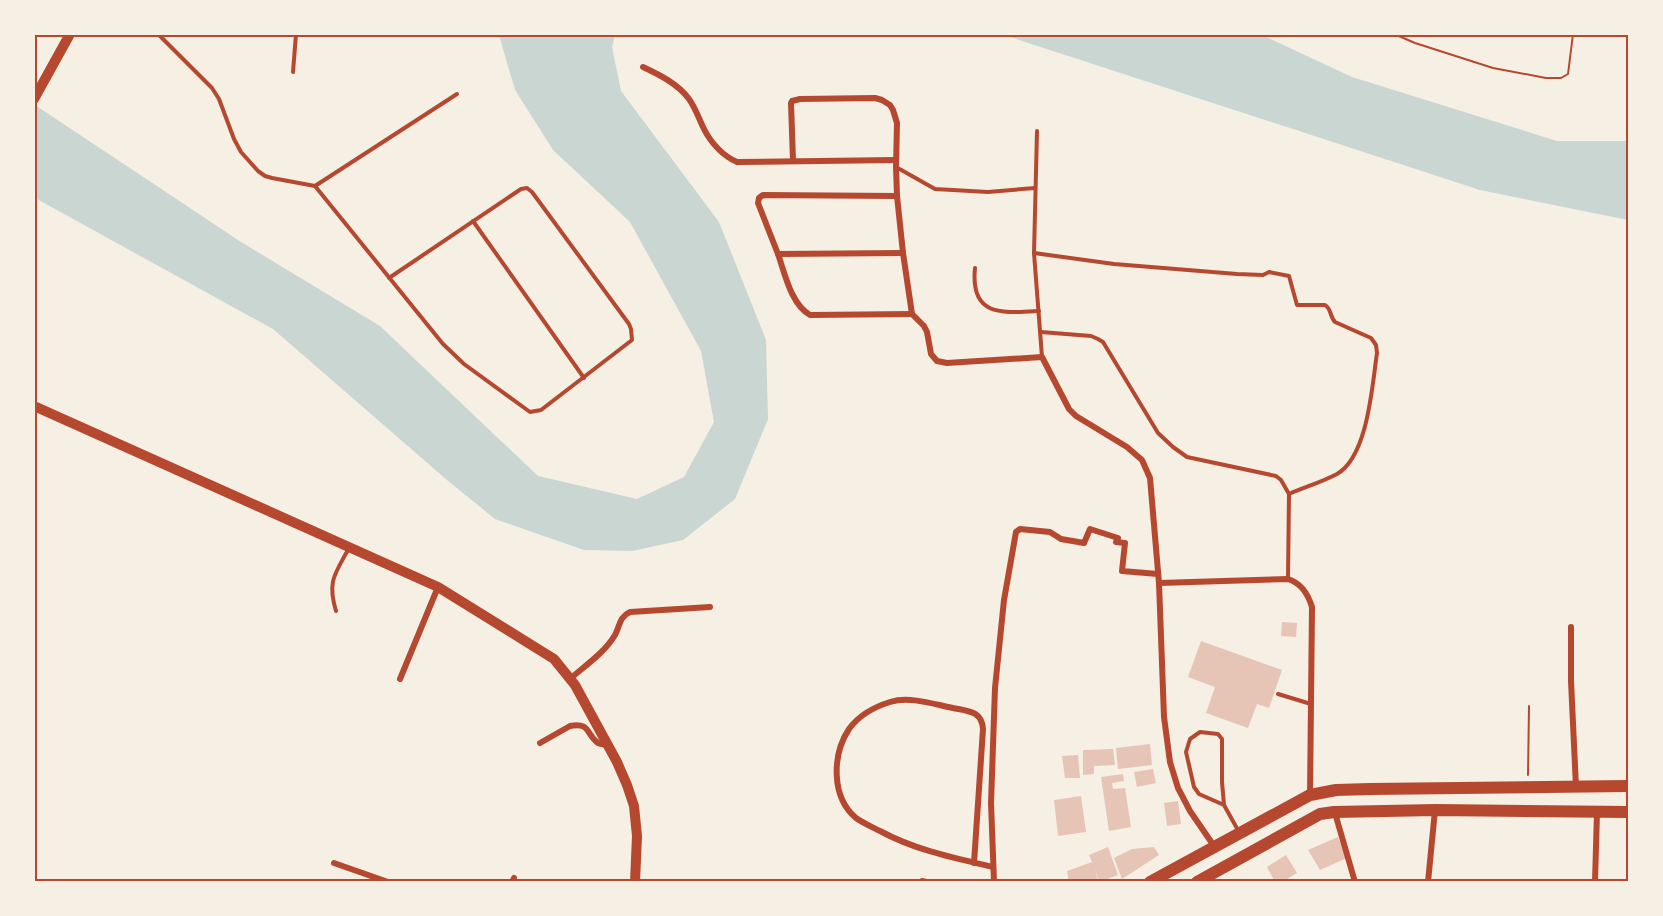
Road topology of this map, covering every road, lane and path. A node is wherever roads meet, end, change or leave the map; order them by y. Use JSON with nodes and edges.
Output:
{"nodes":[{"id":1,"x":70,"y":34,"type":"edge"},
{"id":2,"x":158,"y":34,"type":"edge"},
{"id":3,"x":296,"y":34,"type":"edge"},
{"id":4,"x":1394,"y":34,"type":"edge"},
{"id":5,"x":1573,"y":34,"type":"edge"},
{"id":6,"x":643,"y":67,"type":"dead end"},
{"id":7,"x":293,"y":72,"type":"dead end"},
{"id":8,"x":457,"y":94,"type":"dead end"},
{"id":9,"x":34,"y":99,"type":"edge"},
{"id":10,"x":1037,"y":131,"type":"dead end"},
{"id":11,"x":792,"y":161,"type":"junction"},
{"id":12,"x":896,"y":163,"type":"junction"},
{"id":13,"x":315,"y":186,"type":"junction"},
{"id":14,"x":1035,"y":188,"type":"junction"},
{"id":15,"x":897,"y":196,"type":"junction"},
{"id":16,"x":473,"y":221,"type":"junction"},
{"id":17,"x":1034,"y":253,"type":"junction"},
{"id":18,"x":778,"y":254,"type":"junction"},
{"id":19,"x":903,"y":254,"type":"junction"},
{"id":20,"x":975,"y":268,"type":"dead end"},
{"id":21,"x":389,"y":278,"type":"junction"},
{"id":22,"x":1039,"y":311,"type":"junction"},
{"id":23,"x":912,"y":314,"type":"junction"},
{"id":24,"x":1041,"y":332,"type":"junction"},
{"id":25,"x":1042,"y":357,"type":"junction"},
{"id":26,"x":584,"y":378,"type":"junction"},
{"id":27,"x":34,"y":406,"type":"edge"},
{"id":28,"x":1289,"y":494,"type":"junction"},
{"id":29,"x":349,"y":547,"type":"junction"},
{"id":30,"x":1158,"y":574,"type":"junction"},
{"id":31,"x":1287,"y":579,"type":"junction"},
{"id":32,"x":1159,"y":583,"type":"junction"},
{"id":33,"x":438,"y":588,"type":"junction"},
{"id":34,"x":710,"y":607,"type":"dead end"},
{"id":35,"x":336,"y":611,"type":"dead end"},
{"id":36,"x":1571,"y":627,"type":"dead end"},
{"id":37,"x":571,"y":678,"type":"junction"},
{"id":38,"x":400,"y":680,"type":"dead end"},
{"id":39,"x":1278,"y":694,"type":"dead end"},
{"id":40,"x":1312,"y":705,"type":"junction"},
{"id":41,"x":1529,"y":706,"type":"dead end"},
{"id":42,"x":540,"y":743,"type":"dead end"},
{"id":43,"x":608,"y":746,"type":"junction"},
{"id":44,"x":1629,"y":786,"type":"edge"},
{"id":45,"x":1528,"y":787,"type":"junction"},
{"id":46,"x":1576,"y":787,"type":"junction"},
{"id":47,"x":1310,"y":795,"type":"junction"},
{"id":48,"x":1224,"y":805,"type":"junction"},
{"id":49,"x":1435,"y":810,"type":"junction"},
{"id":50,"x":1597,"y":811,"type":"junction"},
{"id":51,"x":1334,"y":812,"type":"junction"},
{"id":52,"x":1629,"y":812,"type":"edge"},
{"id":53,"x":1239,"y":833,"type":"junction"},
{"id":54,"x":1215,"y":846,"type":"junction"},
{"id":55,"x":334,"y":863,"type":"dead end"},
{"id":56,"x":974,"y":863,"type":"junction"},
{"id":57,"x":993,"y":867,"type":"junction"},
{"id":58,"x":388,"y":882,"type":"edge"},
{"id":59,"x":635,"y":882,"type":"edge"},
{"id":60,"x":918,"y":882,"type":"edge"},
{"id":61,"x":931,"y":882,"type":"edge"},
{"id":62,"x":994,"y":882,"type":"edge"},
{"id":63,"x":1150,"y":882,"type":"edge"},
{"id":64,"x":1197,"y":882,"type":"edge"},
{"id":65,"x":1355,"y":882,"type":"edge"},
{"id":66,"x":1428,"y":882,"type":"edge"},
{"id":67,"x":1595,"y":882,"type":"edge"}],
"edges":[{"from":1,"to":9,"type":"main road"},
{"from":2,"to":13,"type":"lane"},
{"from":3,"to":7,"type":"lane"},
{"from":4,"to":5,"type":"path"},
{"from":6,"to":11,"type":"street"},
{"from":8,"to":13,"type":"lane"},
{"from":10,"to":14,"type":"lane"},
{"from":11,"to":12,"type":"street"},
{"from":11,"to":12,"type":"street"},
{"from":12,"to":14,"type":"lane"},
{"from":12,"to":15,"type":"street"},
{"from":13,"to":21,"type":"lane"},
{"from":14,"to":17,"type":"lane"},
{"from":15,"to":18,"type":"street"},
{"from":15,"to":19,"type":"street"},
{"from":16,"to":21,"type":"lane"},
{"from":16,"to":26,"type":"lane"},
{"from":16,"to":26,"type":"lane"},
{"from":17,"to":22,"type":"lane"},
{"from":17,"to":28,"type":"lane"},
{"from":18,"to":19,"type":"street"},
{"from":18,"to":23,"type":"street"},
{"from":19,"to":23,"type":"street"},
{"from":20,"to":22,"type":"lane"},
{"from":21,"to":26,"type":"lane"},
{"from":22,"to":24,"type":"lane"},
{"from":23,"to":25,"type":"street"},
{"from":24,"to":25,"type":"lane"},
{"from":24,"to":28,"type":"lane"},
{"from":25,"to":30,"type":"street"},
{"from":27,"to":29,"type":"main road"},
{"from":28,"to":31,"type":"lane"},
{"from":29,"to":33,"type":"main road"},
{"from":29,"to":35,"type":"lane"},
{"from":30,"to":32,"type":"street"},
{"from":30,"to":57,"type":"street"},
{"from":31,"to":32,"type":"street"},
{"from":31,"to":40,"type":"street"},
{"from":32,"to":54,"type":"street"},
{"from":33,"to":37,"type":"main road"},
{"from":33,"to":38,"type":"street"},
{"from":34,"to":37,"type":"street"},
{"from":36,"to":46,"type":"street"},
{"from":37,"to":43,"type":"main road"},
{"from":39,"to":40,"type":"lane"},
{"from":40,"to":47,"type":"street"},
{"from":41,"to":45,"type":"path"},
{"from":42,"to":43,"type":"street"},
{"from":43,"to":59,"type":"main road"},
{"from":44,"to":46,"type":"highway"},
{"from":45,"to":46,"type":"highway"},
{"from":45,"to":47,"type":"highway"},
{"from":47,"to":53,"type":"highway"},
{"from":48,"to":48,"type":"lane"},
{"from":48,"to":53,"type":"lane"},
{"from":49,"to":50,"type":"highway"},
{"from":49,"to":51,"type":"highway"},
{"from":49,"to":66,"type":"street"},
{"from":50,"to":52,"type":"highway"},
{"from":50,"to":67,"type":"street"},
{"from":51,"to":64,"type":"highway"},
{"from":51,"to":65,"type":"street"},
{"from":53,"to":54,"type":"highway"},
{"from":54,"to":63,"type":"highway"},
{"from":55,"to":58,"type":"street"},
{"from":56,"to":56,"type":"street"},
{"from":56,"to":57,"type":"street"},
{"from":57,"to":62,"type":"street"},
{"from":60,"to":61,"type":"lane"}]}
